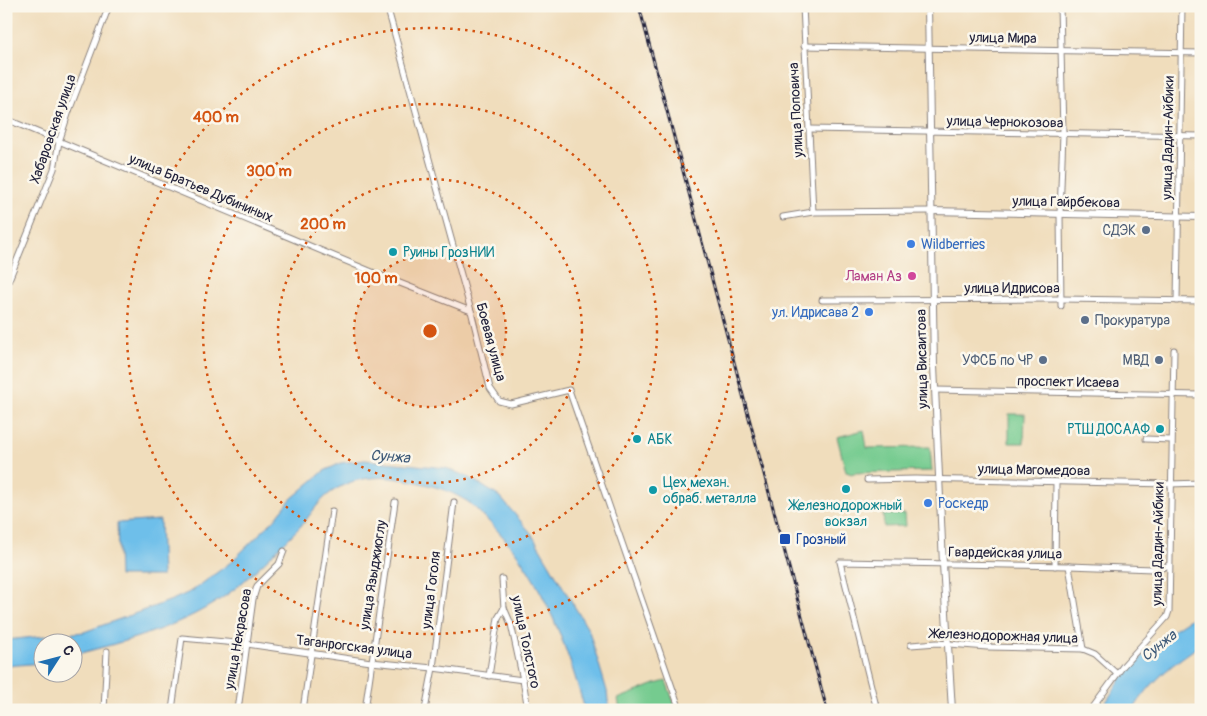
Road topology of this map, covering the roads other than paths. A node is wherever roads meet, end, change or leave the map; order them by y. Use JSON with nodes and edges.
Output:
{"nodes":[{"id":1,"x":109,"y":6,"type":"edge"},
{"id":2,"x":387,"y":6,"type":"edge"},
{"id":3,"x":803,"y":6,"type":"edge"},
{"id":4,"x":928,"y":6,"type":"edge"},
{"id":5,"x":1060,"y":6,"type":"edge"},
{"id":6,"x":1182,"y":6,"type":"edge"},
{"id":7,"x":804,"y":46,"type":"junction"},
{"id":8,"x":929,"y":48,"type":"junction"},
{"id":9,"x":1060,"y":51,"type":"junction"},
{"id":10,"x":1180,"y":53,"type":"junction"},
{"id":11,"x":1201,"y":54,"type":"edge"},
{"id":12,"x":6,"y":119,"type":"edge"},
{"id":13,"x":809,"y":128,"type":"junction"},
{"id":14,"x":930,"y":132,"type":"junction"},
{"id":15,"x":1063,"y":133,"type":"junction"},
{"id":16,"x":1180,"y":136,"type":"junction"},
{"id":17,"x":1201,"y":136,"type":"edge"},
{"id":18,"x":59,"y":142,"type":"junction"},
{"id":19,"x":931,"y":211,"type":"junction"},
{"id":20,"x":812,"y":212,"type":"junction"},
{"id":21,"x":1060,"y":214,"type":"junction"},
{"id":22,"x":783,"y":217,"type":"dead end"},
{"id":23,"x":1178,"y":217,"type":"junction"},
{"id":24,"x":1201,"y":217,"type":"edge"},
{"id":25,"x":6,"y":287,"type":"edge"},
{"id":26,"x":933,"y":299,"type":"junction"},
{"id":27,"x":1061,"y":299,"type":"junction"},
{"id":28,"x":822,"y":300,"type":"dead end"},
{"id":29,"x":1177,"y":301,"type":"junction"},
{"id":30,"x":1201,"y":302,"type":"edge"},
{"id":31,"x":1061,"y":306,"type":"dead end"},
{"id":32,"x":471,"y":311,"type":"junction"},
{"id":33,"x":1174,"y":350,"type":"dead end"},
{"id":34,"x":935,"y":390,"type":"junction"},
{"id":35,"x":1172,"y":395,"type":"junction"},
{"id":36,"x":1201,"y":395,"type":"edge"},
{"id":37,"x":1146,"y":439,"type":"dead end"},
{"id":38,"x":1171,"y":440,"type":"junction"},
{"id":39,"x":867,"y":480,"type":"dead end"},
{"id":40,"x":939,"y":480,"type":"junction"},
{"id":41,"x":1056,"y":482,"type":"junction"},
{"id":42,"x":1201,"y":483,"type":"edge"},
{"id":43,"x":1170,"y":484,"type":"junction"},
{"id":44,"x":395,"y":502,"type":"dead end"},
{"id":45,"x":454,"y":502,"type":"dead end"},
{"id":46,"x":332,"y":511,"type":"dead end"},
{"id":47,"x":284,"y":550,"type":"dead end"},
{"id":48,"x":943,"y":564,"type":"junction"},
{"id":49,"x":1169,"y":565,"type":"junction"},
{"id":50,"x":1055,"y":566,"type":"junction"},
{"id":51,"x":1069,"y":566,"type":"junction"},
{"id":52,"x":502,"y":578,"type":"dead end"},
{"id":53,"x":504,"y":608,"type":"junction"},
{"id":54,"x":247,"y":644,"type":"junction"},
{"id":55,"x":948,"y":644,"type":"junction"},
{"id":56,"x":911,"y":645,"type":"dead end"},
{"id":57,"x":1083,"y":650,"type":"junction"},
{"id":58,"x":107,"y":651,"type":"dead end"},
{"id":59,"x":311,"y":653,"type":"junction"},
{"id":60,"x":371,"y":662,"type":"junction"},
{"id":61,"x":433,"y":668,"type":"junction"},
{"id":62,"x":1117,"y":674,"type":"junction"},
{"id":63,"x":489,"y":676,"type":"junction"},
{"id":64,"x":524,"y":680,"type":"junction"},
{"id":65,"x":104,"y":710,"type":"edge"},
{"id":66,"x":172,"y":710,"type":"edge"},
{"id":67,"x":238,"y":710,"type":"edge"},
{"id":68,"x":303,"y":710,"type":"edge"},
{"id":69,"x":364,"y":710,"type":"edge"},
{"id":70,"x":425,"y":710,"type":"edge"},
{"id":71,"x":528,"y":710,"type":"edge"},
{"id":72,"x":680,"y":710,"type":"edge"},
{"id":73,"x":877,"y":710,"type":"edge"},
{"id":74,"x":952,"y":710,"type":"edge"},
{"id":75,"x":1091,"y":710,"type":"edge"}],
"edges":[{"from":1,"to":18,"type":"street","name":"Хабаровская улица"},
{"from":2,"to":32,"type":"street","name":"Боевая улица"},
{"from":3,"to":7,"type":"street","name":"улица Поповича"},
{"from":4,"to":8,"type":"main road","name":"улица Висаитова"},
{"from":5,"to":9,"type":"street"},
{"from":6,"to":10,"type":"street","name":"улица Дадин-Айбики"},
{"from":7,"to":8,"type":"street","name":"улица Мира"},
{"from":7,"to":13,"type":"street","name":"улица Поповича"},
{"from":8,"to":9,"type":"street","name":"улица Мира"},
{"from":8,"to":14,"type":"main road","name":"улица Висаитова"},
{"from":9,"to":10,"type":"street","name":"улица Мира"},
{"from":9,"to":15,"type":"street"},
{"from":10,"to":11,"type":"street","name":"улица Мира"},
{"from":10,"to":16,"type":"street","name":"улица Дадин-Айбики"},
{"from":12,"to":18,"type":"street","name":"улица Братьев Дубининых"},
{"from":13,"to":14,"type":"street","name":"улица Чернокозова"},
{"from":13,"to":20,"type":"street","name":"улица Поповича"},
{"from":14,"to":15,"type":"street","name":"улица Чернокозова"},
{"from":14,"to":19,"type":"main road","name":"улица Висаитова"},
{"from":15,"to":16,"type":"street","name":"улица Чернокозова"},
{"from":15,"to":21,"type":"street"},
{"from":16,"to":17,"type":"street","name":"улица Чернокозова"},
{"from":16,"to":23,"type":"street","name":"улица Дадин-Айбики"},
{"from":18,"to":25,"type":"street","name":"Хабаровская улица"},
{"from":18,"to":32,"type":"street","name":"улица Братьев Дубининых"},
{"from":19,"to":20,"type":"street"},
{"from":19,"to":21,"type":"main road","name":"улица Гайрбекова"},
{"from":19,"to":26,"type":"main road","name":"улица Висаитова"},
{"from":20,"to":22,"type":"street"},
{"from":21,"to":23,"type":"main road","name":"улица Гайрбекова"},
{"from":21,"to":27,"type":"street"},
{"from":23,"to":24,"type":"main road","name":"улица Гайрбекова"},
{"from":23,"to":29,"type":"street","name":"улица Дадин-Айбики"},
{"from":26,"to":27,"type":"street","name":"улица Идрисова"},
{"from":26,"to":28,"type":"street","name":"улица Идрисова"},
{"from":26,"to":34,"type":"main road","name":"улица Висаитова"},
{"from":27,"to":29,"type":"street","name":"улица Идрисова"},
{"from":27,"to":31,"type":"street"},
{"from":29,"to":30,"type":"street","name":"улица Идрисова"},
{"from":32,"to":72,"type":"street","name":"Боевая улица"},
{"from":33,"to":35,"type":"street","name":"улица Дадин-Айбики"},
{"from":34,"to":35,"type":"street","name":"проспект Исаева"},
{"from":34,"to":40,"type":"main road","name":"улица Висаитова"},
{"from":35,"to":36,"type":"street","name":"проспект Исаева"},
{"from":35,"to":38,"type":"street","name":"улица Дадин-Айбики"},
{"from":37,"to":38,"type":"street"},
{"from":38,"to":43,"type":"street","name":"улица Дадин-Айбики"},
{"from":39,"to":40,"type":"street","name":"улица Магомедова"},
{"from":40,"to":41,"type":"street","name":"улица Магомедова"},
{"from":40,"to":48,"type":"main road","name":"улица Висаитова"},
{"from":41,"to":43,"type":"street","name":"улица Магомедова"},
{"from":41,"to":50,"type":"street"},
{"from":42,"to":43,"type":"street","name":"улица Магомедова"},
{"from":43,"to":49,"type":"street","name":"улица Дадин-Айбики"},
{"from":44,"to":60,"type":"street","name":"улица Языджиоглу"},
{"from":45,"to":61,"type":"street","name":"улица Гоголя"},
{"from":46,"to":59,"type":"street"},
{"from":47,"to":54,"type":"street","name":"улица Некрасова"},
{"from":48,"to":50,"type":"street","name":"Гвардейская улица"},
{"from":48,"to":55,"type":"main road","name":"улица Висаитова"},
{"from":48,"to":73,"type":"street","name":"Гвардейская улица"},
{"from":49,"to":51,"type":"street","name":"Гвардейская улица"},
{"from":49,"to":62,"type":"street","name":"улица Дадин-Айбики"},
{"from":50,"to":51,"type":"street","name":"Гвардейская улица"},
{"from":51,"to":57,"type":"street"},
{"from":52,"to":53,"type":"street","name":"улица Толстого"},
{"from":53,"to":63,"type":"street"},
{"from":53,"to":64,"type":"street","name":"улица Толстого"},
{"from":54,"to":59,"type":"street","name":"Таганрогская улица"},
{"from":54,"to":66,"type":"street","name":"Таганрогская улица"},
{"from":54,"to":67,"type":"street","name":"улица Некрасова"},
{"from":55,"to":56,"type":"street","name":"Железнодорожная улица"},
{"from":55,"to":57,"type":"street","name":"Железнодорожная улица"},
{"from":55,"to":74,"type":"main road","name":"улица Висаитова"},
{"from":57,"to":62,"type":"street","name":"Железнодорожная улица"},
{"from":58,"to":65,"type":"street"},
{"from":59,"to":60,"type":"street","name":"Таганрогская улица"},
{"from":59,"to":68,"type":"street"},
{"from":60,"to":61,"type":"street","name":"Таганрогская улица"},
{"from":60,"to":69,"type":"street","name":"улица Языджиоглу"},
{"from":61,"to":63,"type":"street","name":"Таганрогская улица"},
{"from":61,"to":70,"type":"street","name":"улица Гоголя"},
{"from":62,"to":75,"type":"street","name":"улица Дадин-Айбики"},
{"from":63,"to":64,"type":"street","name":"Таганрогская улица"},
{"from":64,"to":71,"type":"street","name":"улица Толстого"}]}
